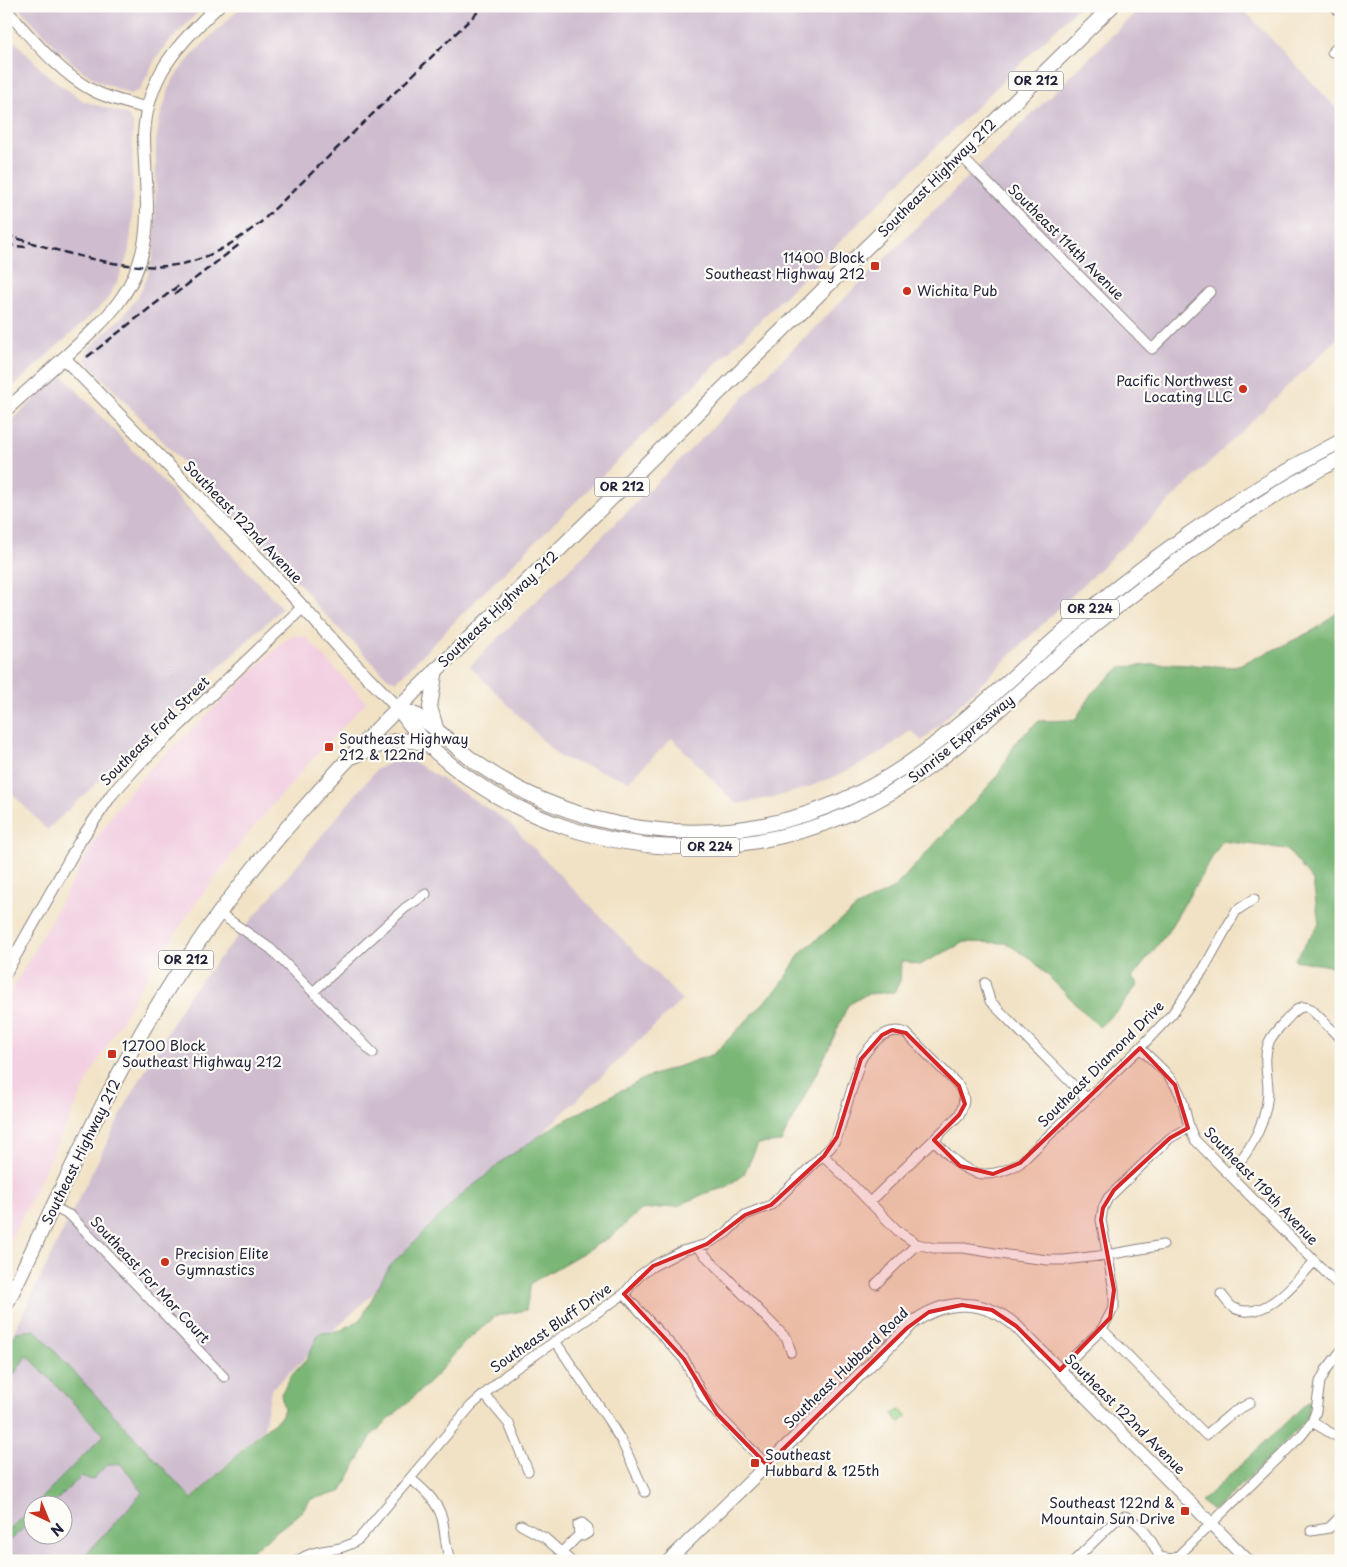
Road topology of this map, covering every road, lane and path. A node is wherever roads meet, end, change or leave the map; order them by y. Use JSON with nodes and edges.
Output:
{"nodes":[{"id":1,"x":218,"y":6,"type":"edge"},
{"id":2,"x":1112,"y":6,"type":"edge"},
{"id":3,"x":1334,"y":6,"type":"edge"},
{"id":4,"x":6,"y":10,"type":"edge"},
{"id":5,"x":1341,"y":13,"type":"edge"},
{"id":6,"x":1341,"y":44,"type":"edge"},
{"id":7,"x":1332,"y":52,"type":"dead end"},
{"id":8,"x":147,"y":108,"type":"junction"},
{"id":9,"x":960,"y":155,"type":"junction"},
{"id":10,"x":1210,"y":292,"type":"dead end"},
{"id":11,"x":64,"y":358,"type":"junction"},
{"id":12,"x":6,"y":410,"type":"edge"},
{"id":13,"x":1341,"y":441,"type":"edge"},
{"id":14,"x":1341,"y":458,"type":"edge"},
{"id":15,"x":302,"y":607,"type":"junction"},
{"id":16,"x":436,"y":669,"type":"junction"},
{"id":17,"x":398,"y":708,"type":"junction"},
{"id":18,"x":437,"y":731,"type":"junction"},
{"id":19,"x":427,"y":744,"type":"junction"},
{"id":20,"x":349,"y":758,"type":"junction"},
{"id":21,"x":426,"y":894,"type":"dead end"},
{"id":22,"x":1254,"y":899,"type":"dead end"},
{"id":23,"x":219,"y":913,"type":"junction"},
{"id":24,"x":6,"y":972,"type":"edge"},
{"id":25,"x":985,"y":983,"type":"dead end"},
{"id":26,"x":313,"y":992,"type":"junction"},
{"id":27,"x":1341,"y":1039,"type":"edge"},
{"id":28,"x":1140,"y":1048,"type":"junction"},
{"id":29,"x":373,"y":1053,"type":"dead end"},
{"id":30,"x":1086,"y":1099,"type":"junction"},
{"id":31,"x":1188,"y":1128,"type":"junction"},
{"id":32,"x":934,"y":1140,"type":"junction"},
{"id":33,"x":824,"y":1156,"type":"junction"},
{"id":34,"x":1229,"y":1174,"type":"junction"},
{"id":35,"x":870,"y":1202,"type":"junction"},
{"id":36,"x":53,"y":1207,"type":"junction"},
{"id":37,"x":918,"y":1244,"type":"junction"},
{"id":38,"x":1163,"y":1245,"type":"dead end"},
{"id":39,"x":697,"y":1247,"type":"junction"},
{"id":40,"x":1107,"y":1255,"type":"junction"},
{"id":41,"x":1314,"y":1262,"type":"junction"},
{"id":42,"x":876,"y":1284,"type":"dead end"},
{"id":43,"x":10,"y":1286,"type":"edge"},
{"id":44,"x":1341,"y":1288,"type":"edge"},
{"id":45,"x":624,"y":1294,"type":"junction"},
{"id":46,"x":1221,"y":1294,"type":"dead end"},
{"id":47,"x":6,"y":1304,"type":"edge"},
{"id":48,"x":970,"y":1305,"type":"joint"},
{"id":49,"x":1102,"y":1329,"type":"junction"},
{"id":50,"x":555,"y":1341,"type":"junction"},
{"id":51,"x":1341,"y":1351,"type":"edge"},
{"id":52,"x":791,"y":1352,"type":"dead end"},
{"id":53,"x":1060,"y":1370,"type":"junction"},
{"id":54,"x":224,"y":1377,"type":"dead end"},
{"id":55,"x":484,"y":1394,"type":"junction"},
{"id":56,"x":1250,"y":1403,"type":"dead end"},
{"id":57,"x":1312,"y":1422,"type":"junction"},
{"id":58,"x":1341,"y":1439,"type":"edge"},
{"id":59,"x":767,"y":1465,"type":"junction"},
{"id":60,"x":528,"y":1471,"type":"dead end"},
{"id":61,"x":411,"y":1478,"type":"junction"},
{"id":62,"x":645,"y":1492,"type":"dead end"},
{"id":63,"x":1341,"y":1516,"type":"edge"},
{"id":64,"x":1211,"y":1523,"type":"junction"},
{"id":65,"x":521,"y":1525,"type":"dead end"},
{"id":66,"x":1311,"y":1530,"type":"dead end"},
{"id":67,"x":579,"y":1535,"type":"dead end"},
{"id":68,"x":562,"y":1552,"type":"junction"},
{"id":69,"x":297,"y":1561,"type":"edge"},
{"id":70,"x":451,"y":1561,"type":"edge"},
{"id":71,"x":571,"y":1561,"type":"edge"},
{"id":72,"x":668,"y":1561,"type":"edge"},
{"id":73,"x":1074,"y":1561,"type":"edge"},
{"id":74,"x":1248,"y":1561,"type":"edge"}],
"edges":[{"from":1,"to":8,"type":"main road"},
{"from":2,"to":9,"type":"main road","name":"Southeast Highway 212","number":"OR 212"},
{"from":3,"to":5,"type":"street"},
{"from":4,"to":8,"type":"street"},
{"from":6,"to":7,"type":"street"},
{"from":8,"to":11,"type":"main road"},
{"from":9,"to":10,"type":"street","name":"Southeast 114th Avenue"},
{"from":9,"to":16,"type":"main road","name":"Southeast Highway 212","number":"OR 212"},
{"from":11,"to":12,"type":"main road"},
{"from":11,"to":15,"type":"main road","name":"Southeast 122nd Avenue"},
{"from":13,"to":18,"type":"main road","name":"Sunrise Expressway","number":"OR 224"},
{"from":14,"to":19,"type":"main road","name":"Sunrise Expressway","number":"OR 224"},
{"from":15,"to":17,"type":"main road","name":"Southeast 122nd Avenue"},
{"from":15,"to":24,"type":"street","name":"Southeast Ford Street"},
{"from":16,"to":17,"type":"main road","name":"Southeast Highway 212","number":"OR 212"},
{"from":16,"to":18,"type":"main road"},
{"from":17,"to":18,"type":"main road","name":"Sunrise Expressway","number":"OR 224"},
{"from":17,"to":19,"type":"main road","name":"Sunrise Expressway","number":"OR 224"},
{"from":17,"to":20,"type":"main road","name":"Southeast Highway 212","number":"OR 212"},
{"from":19,"to":20,"type":"main road","number":"OR 224"},
{"from":20,"to":23,"type":"main road","name":"Southeast Highway 212","number":"OR 212"},
{"from":21,"to":26,"type":"street"},
{"from":22,"to":28,"type":"street","name":"Southeast Diamond Drive"},
{"from":23,"to":26,"type":"street"},
{"from":23,"to":36,"type":"main road","name":"Southeast Highway 212","number":"OR 212"},
{"from":25,"to":30,"type":"street"},
{"from":26,"to":29,"type":"street"},
{"from":27,"to":34,"type":"street"},
{"from":28,"to":30,"type":"street","name":"Southeast Diamond Drive"},
{"from":28,"to":31,"type":"street","name":"Southeast 119th Avenue"},
{"from":30,"to":32,"type":"street","name":"Southeast Diamond Drive"},
{"from":31,"to":34,"type":"street","name":"Southeast 119th Avenue"},
{"from":31,"to":40,"type":"street"},
{"from":32,"to":33,"type":"street","name":"Southeast Bluff Drive"},
{"from":32,"to":35,"type":"street"},
{"from":33,"to":35,"type":"street"},
{"from":33,"to":39,"type":"street","name":"Southeast Bluff Drive"},
{"from":34,"to":41,"type":"street","name":"Southeast 119th Avenue"},
{"from":35,"to":37,"type":"street"},
{"from":36,"to":43,"type":"main road","name":"Southeast Highway 212","number":"OR 212"},
{"from":36,"to":54,"type":"street","name":"Southeast For Mor Court"},
{"from":37,"to":40,"type":"street"},
{"from":37,"to":42,"type":"street"},
{"from":38,"to":40,"type":"street"},
{"from":39,"to":45,"type":"street","name":"Southeast Bluff Drive"},
{"from":39,"to":52,"type":"street"},
{"from":40,"to":49,"type":"street"},
{"from":41,"to":44,"type":"street","name":"Southeast 119th Avenue"},
{"from":41,"to":46,"type":"street"},
{"from":43,"to":47,"type":"main road","name":"Southeast Highway 212","number":"OR 212"},
{"from":45,"to":50,"type":"street","name":"Southeast Bluff Drive"},
{"from":45,"to":59,"type":"street"},
{"from":48,"to":53,"type":"main road","name":"Southeast 122nd Avenue"},
{"from":48,"to":59,"type":"main road","name":"Southeast Hubbard Road"},
{"from":49,"to":53,"type":"street"},
{"from":49,"to":56,"type":"street"},
{"from":50,"to":55,"type":"street","name":"Southeast Bluff Drive"},
{"from":50,"to":62,"type":"street"},
{"from":51,"to":57,"type":"street"},
{"from":53,"to":64,"type":"main road","name":"Southeast 122nd Avenue"},
{"from":55,"to":60,"type":"street"},
{"from":55,"to":61,"type":"street","name":"Southeast Bluff Drive"},
{"from":57,"to":58,"type":"street"},
{"from":57,"to":64,"type":"street"},
{"from":59,"to":72,"type":"main road","name":"Southeast Hubbard Road"},
{"from":61,"to":69,"type":"street","name":"Southeast Bluff Drive"},
{"from":61,"to":70,"type":"street"},
{"from":63,"to":66,"type":"street"},
{"from":64,"to":73,"type":"street"},
{"from":64,"to":74,"type":"main road","name":"Southeast 122nd Avenue"},
{"from":65,"to":68,"type":"street"},
{"from":67,"to":68,"type":"street"},
{"from":68,"to":71,"type":"street"}]}
